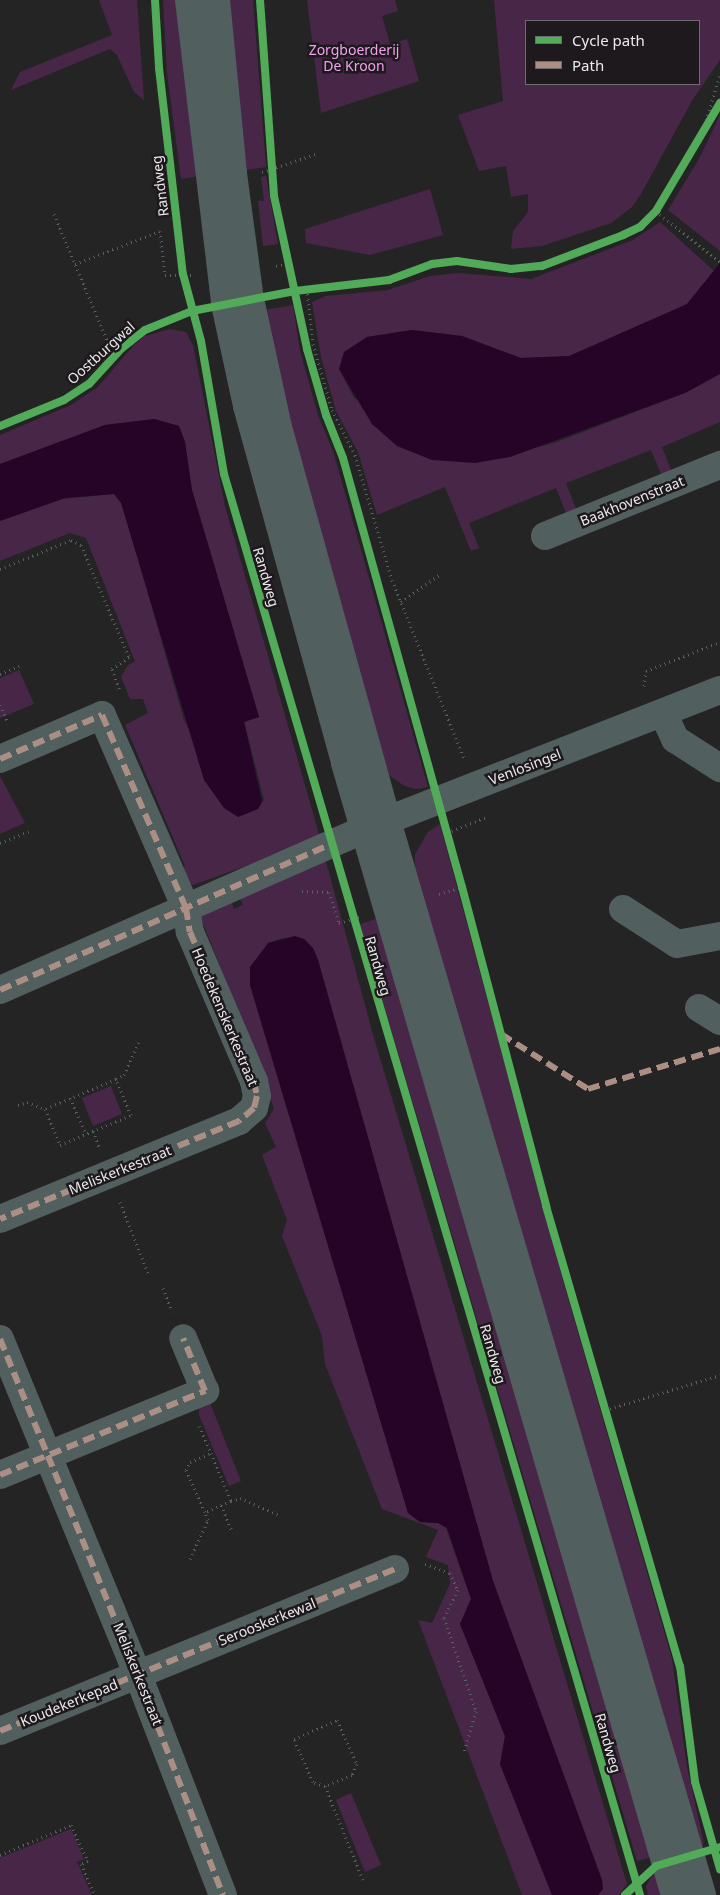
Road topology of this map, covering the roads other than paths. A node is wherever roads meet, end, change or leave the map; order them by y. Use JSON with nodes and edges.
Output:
{"nodes":[{"id":1,"x":189,"y":0,"type":"edge"},
{"id":2,"x":216,"y":0,"type":"edge"},
{"id":3,"x":234,"y":274,"type":"junction"},
{"id":4,"x":720,"y":465,"type":"edge"},
{"id":5,"x":545,"y":536,"type":"dead end"},
{"id":6,"x":720,"y":690,"type":"edge"},
{"id":7,"x":664,"y":713,"type":"junction"},
{"id":8,"x":0,"y":759,"type":"edge"},
{"id":9,"x":720,"y":768,"type":"edge"},
{"id":10,"x":376,"y":825,"type":"junction"},
{"id":11,"x":399,"y":905,"type":"junction"},
{"id":12,"x":186,"y":908,"type":"junction"},
{"id":13,"x":623,"y":910,"type":"dead end"},
{"id":14,"x":720,"y":936,"type":"edge"},
{"id":15,"x":0,"y":990,"type":"edge"},
{"id":16,"x":239,"y":1120,"type":"joint"},
{"id":17,"x":0,"y":1219,"type":"edge"},
{"id":18,"x":183,"y":1338,"type":"dead end"},
{"id":19,"x":0,"y":1339,"type":"edge"},
{"id":20,"x":47,"y":1456,"type":"junction"},
{"id":21,"x":0,"y":1475,"type":"edge"},
{"id":22,"x":395,"y":1569,"type":"road end"},
{"id":23,"x":138,"y":1674,"type":"junction"},
{"id":24,"x":0,"y":1732,"type":"edge"},
{"id":25,"x":224,"y":1895,"type":"edge"},
{"id":26,"x":675,"y":1895,"type":"edge"},
{"id":27,"x":702,"y":1895,"type":"edge"}],
"edges":[{"from":1,"to":3,"type":"street","name":"Randweg"},
{"from":2,"to":3,"type":"street","name":"Randweg"},
{"from":3,"to":10,"type":"street","name":"Randweg"},
{"from":4,"to":5,"type":"street","name":"Baakhovenstraat"},
{"from":6,"to":7,"type":"street","name":"Venlosingel"},
{"from":7,"to":9,"type":"street"},
{"from":7,"to":10,"type":"street","name":"Venlosingel"},
{"from":8,"to":12,"type":"street","name":"Hoedekenskerkestraat"},
{"from":10,"to":11,"type":"street","name":"Randweg"},
{"from":10,"to":12,"type":"street"},
{"from":11,"to":26,"type":"street","name":"Randweg"},
{"from":11,"to":27,"type":"street","name":"Randweg"},
{"from":12,"to":15,"type":"street"},
{"from":12,"to":16,"type":"street","name":"Hoedekenskerkestraat"},
{"from":13,"to":14,"type":"street"},
{"from":16,"to":17,"type":"street","name":"Meliskerkestraat"},
{"from":18,"to":20,"type":"street"},
{"from":19,"to":20,"type":"street","name":"Meliskerkestraat"},
{"from":20,"to":21,"type":"street"},
{"from":20,"to":23,"type":"street","name":"Meliskerkestraat"},
{"from":22,"to":23,"type":"street","name":"Serooskerkewal"},
{"from":23,"to":24,"type":"street","name":"Koudekerkepad"},
{"from":23,"to":25,"type":"street","name":"Meliskerkestraat"}]}
